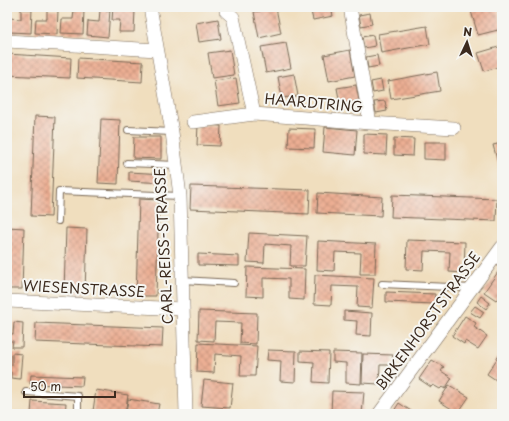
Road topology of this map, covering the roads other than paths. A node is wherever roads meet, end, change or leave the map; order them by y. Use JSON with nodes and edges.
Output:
{"nodes":[{"id":1,"x":150,"y":7,"type":"edge"},
{"id":2,"x":226,"y":7,"type":"edge"},
{"id":3,"x":350,"y":7,"type":"edge"},
{"id":4,"x":7,"y":41,"type":"edge"},
{"id":5,"x":157,"y":50,"type":"junction"},
{"id":6,"x":254,"y":114,"type":"junction"},
{"id":7,"x":193,"y":122,"type":"dead end"},
{"id":8,"x":370,"y":123,"type":"junction"},
{"id":9,"x":454,"y":128,"type":"dead end"},
{"id":10,"x":128,"y":130,"type":"dead end"},
{"id":11,"x":172,"y":132,"type":"junction"},
{"id":12,"x":127,"y":163,"type":"dead end"},
{"id":13,"x":177,"y":165,"type":"junction"},
{"id":14,"x":180,"y":196,"type":"junction"},
{"id":15,"x":58,"y":221,"type":"dead end"},
{"id":16,"x":502,"y":247,"type":"edge"},
{"id":17,"x":182,"y":280,"type":"junction"},
{"id":18,"x":234,"y":283,"type":"dead end"},
{"id":19,"x":382,"y":284,"type":"dead end"},
{"id":20,"x":472,"y":288,"type":"junction"},
{"id":21,"x":7,"y":301,"type":"edge"},
{"id":22,"x":183,"y":309,"type":"junction"},
{"id":23,"x":26,"y":392,"type":"dead end"},
{"id":24,"x":78,"y":414,"type":"edge"},
{"id":25,"x":186,"y":414,"type":"edge"},
{"id":26,"x":379,"y":414,"type":"edge"}],
"edges":[{"from":1,"to":5,"type":"street","name":"CARL-REISS-STRASSE"},
{"from":2,"to":6,"type":"street","name":"HAARDTRING"},
{"from":3,"to":8,"type":"street","name":"HAARDTRING"},
{"from":4,"to":5,"type":"street"},
{"from":5,"to":11,"type":"street","name":"CARL-REISS-STRASSE"},
{"from":6,"to":7,"type":"street","name":"HAARDTRING"},
{"from":6,"to":8,"type":"street","name":"HAARDTRING"},
{"from":8,"to":9,"type":"street","name":"HAARDTRING"},
{"from":10,"to":11,"type":"lane"},
{"from":11,"to":13,"type":"street","name":"CARL-REISS-STRASSE"},
{"from":12,"to":13,"type":"lane"},
{"from":13,"to":14,"type":"street","name":"CARL-REISS-STRASSE"},
{"from":14,"to":15,"type":"lane"},
{"from":14,"to":17,"type":"street","name":"CARL-REISS-STRASSE"},
{"from":16,"to":20,"type":"street","name":"BIRKENHORSTSTRASSE"},
{"from":17,"to":18,"type":"lane"},
{"from":17,"to":22,"type":"street","name":"CARL-REISS-STRASSE"},
{"from":19,"to":20,"type":"lane"},
{"from":20,"to":26,"type":"street","name":"BIRKENHORSTSTRASSE"},
{"from":21,"to":22,"type":"street","name":"WIESENSTRASSE"},
{"from":22,"to":25,"type":"street","name":"CARL-REISS-STRASSE"},
{"from":23,"to":24,"type":"lane"}]}
